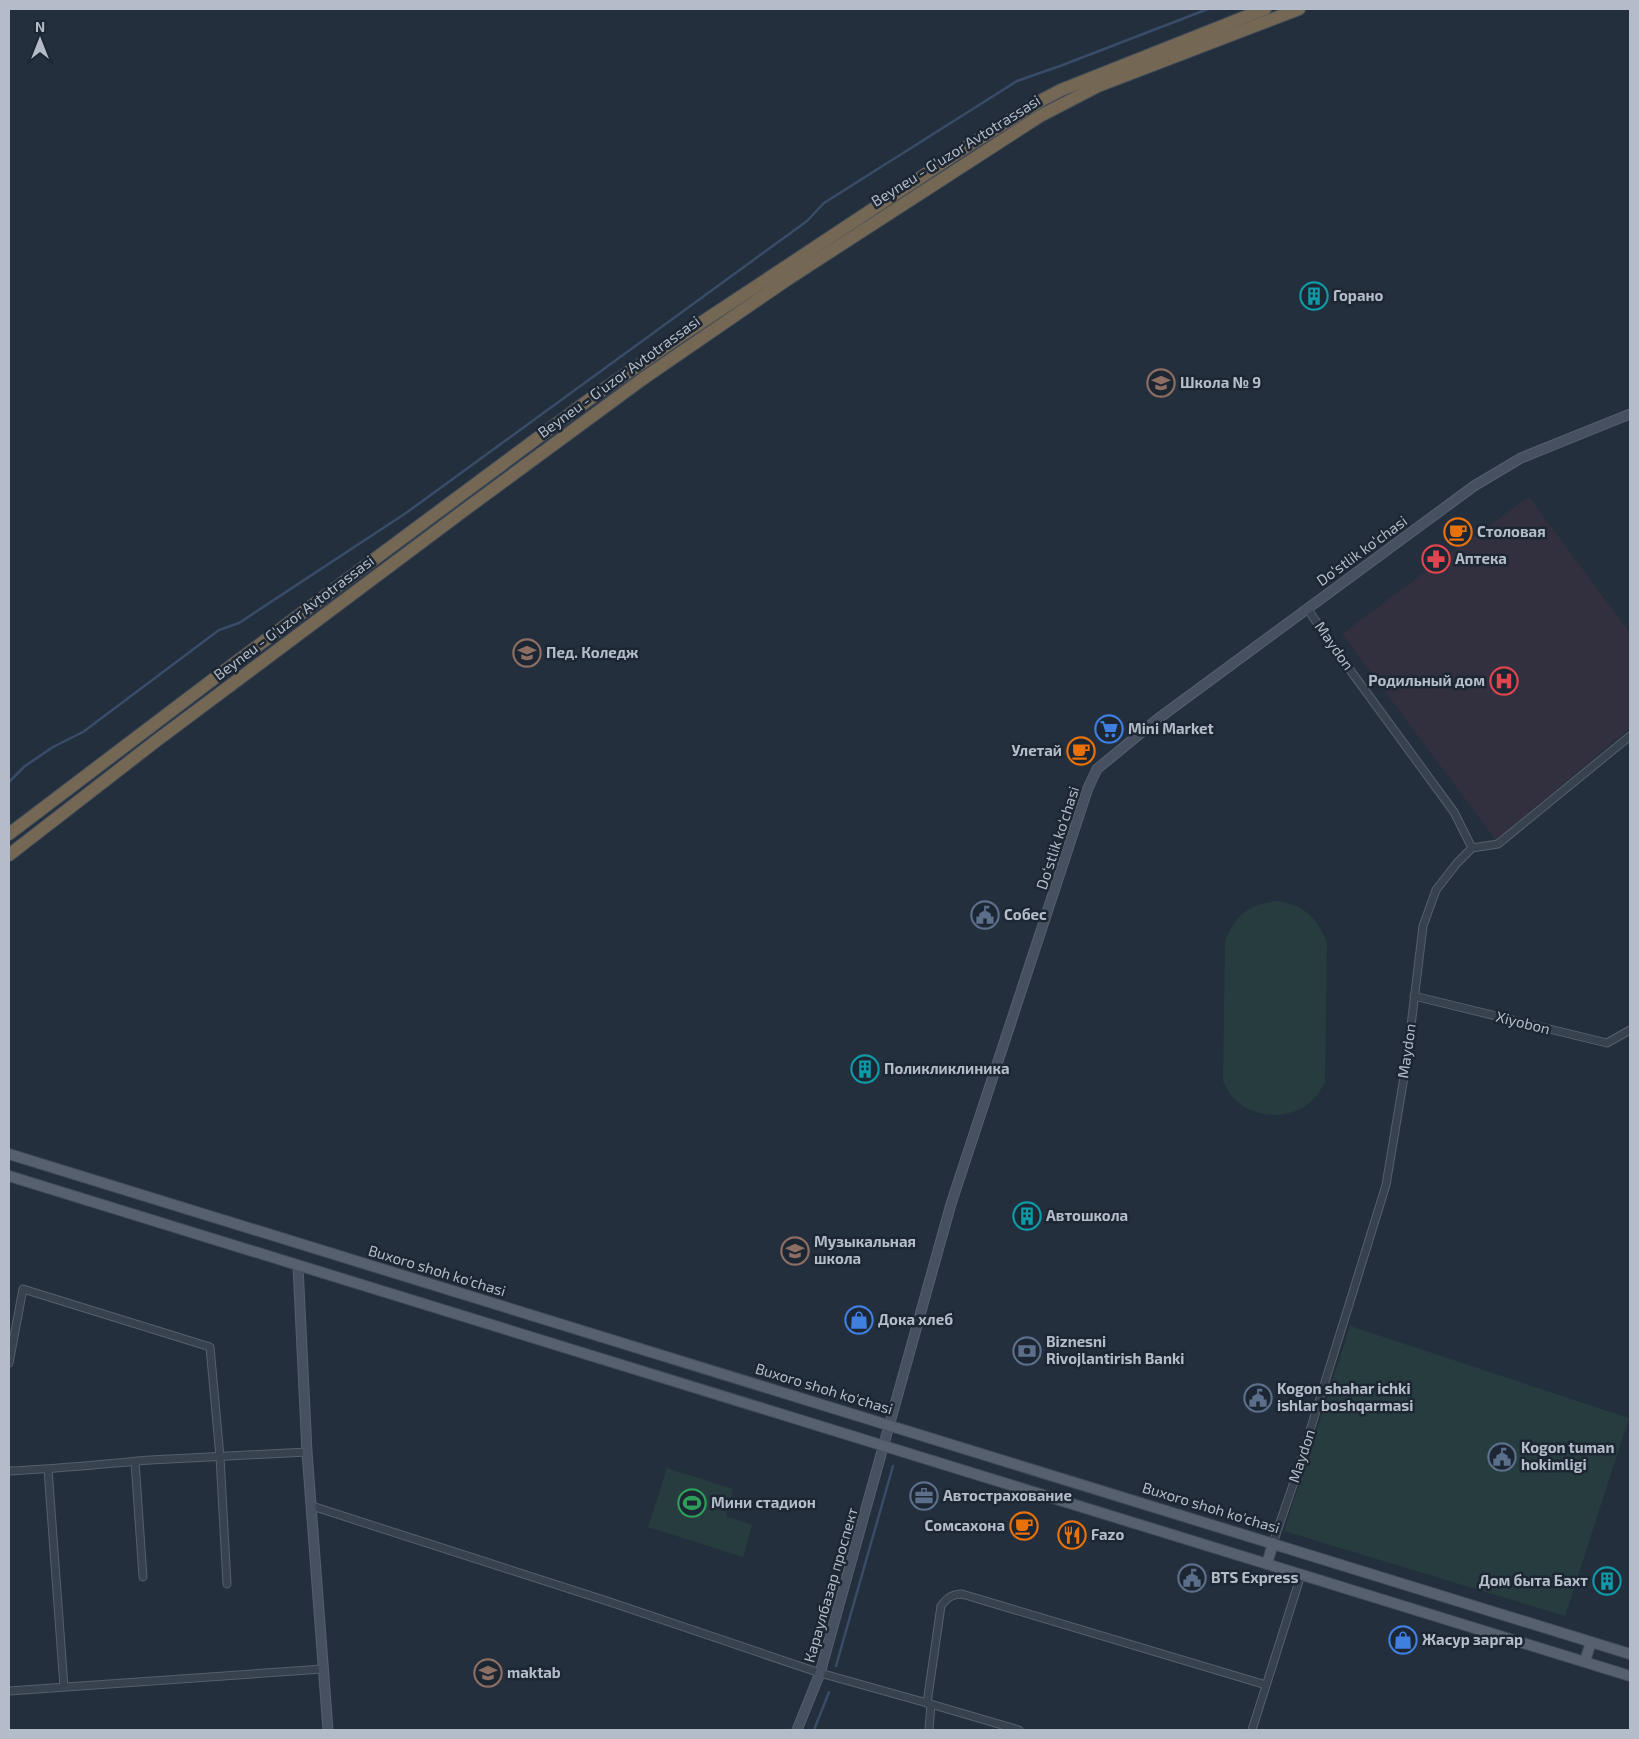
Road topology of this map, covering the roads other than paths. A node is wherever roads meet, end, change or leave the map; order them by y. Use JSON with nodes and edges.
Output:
{"nodes":[{"id":1,"x":1265,"y":9,"type":"edge"},
{"id":2,"x":1299,"y":9,"type":"edge"},
{"id":3,"x":1630,"y":414,"type":"edge"},
{"id":4,"x":1307,"y":608,"type":"junction"},
{"id":5,"x":1630,"y":736,"type":"edge"},
{"id":6,"x":9,"y":834,"type":"edge"},
{"id":7,"x":1472,"y":848,"type":"junction"},
{"id":8,"x":9,"y":855,"type":"edge"},
{"id":9,"x":1414,"y":996,"type":"junction"},
{"id":10,"x":1630,"y":1030,"type":"edge"},
{"id":11,"x":9,"y":1154,"type":"edge"},
{"id":12,"x":9,"y":1176,"type":"edge"},
{"id":13,"x":298,"y":1266,"type":"junction"},
{"id":14,"x":9,"y":1363,"type":"edge"},
{"id":15,"x":890,"y":1424,"type":"junction"},
{"id":16,"x":884,"y":1445,"type":"junction"},
{"id":17,"x":307,"y":1452,"type":"junction"},
{"id":18,"x":220,"y":1456,"type":"junction"},
{"id":19,"x":135,"y":1462,"type":"junction"},
{"id":20,"x":48,"y":1469,"type":"junction"},
{"id":21,"x":9,"y":1471,"type":"edge"},
{"id":22,"x":312,"y":1506,"type":"junction"},
{"id":23,"x":1273,"y":1543,"type":"junction"},
{"id":24,"x":1267,"y":1564,"type":"junction"},
{"id":25,"x":1301,"y":1575,"type":"junction"},
{"id":26,"x":142,"y":1577,"type":"dead end"},
{"id":27,"x":227,"y":1584,"type":"dead end"},
{"id":28,"x":1591,"y":1642,"type":"junction"},
{"id":29,"x":1630,"y":1654,"type":"edge"},
{"id":30,"x":1585,"y":1661,"type":"junction"},
{"id":31,"x":323,"y":1669,"type":"junction"},
{"id":32,"x":820,"y":1673,"type":"junction"},
{"id":33,"x":1630,"y":1676,"type":"edge"},
{"id":34,"x":1266,"y":1685,"type":"junction"},
{"id":35,"x":64,"y":1687,"type":"junction"},
{"id":36,"x":9,"y":1691,"type":"edge"},
{"id":37,"x":929,"y":1703,"type":"junction"},
{"id":38,"x":328,"y":1730,"type":"edge"},
{"id":39,"x":798,"y":1730,"type":"edge"},
{"id":40,"x":929,"y":1730,"type":"edge"},
{"id":41,"x":1019,"y":1730,"type":"edge"},
{"id":42,"x":1252,"y":1730,"type":"edge"}],
"edges":[{"from":1,"to":6,"type":"highway","name":"Beyneu - G'uzor Avtotrassasi"},
{"from":2,"to":8,"type":"highway","name":"Beyneu - G'uzor Avtotrassasi"},
{"from":3,"to":4,"type":"street","name":"Do‘stlik ko‘chasi"},
{"from":4,"to":7,"type":"street","name":"Maydon"},
{"from":4,"to":15,"type":"street","name":"Do‘stlik ko‘chasi"},
{"from":5,"to":7,"type":"street"},
{"from":7,"to":9,"type":"street","name":"Maydon"},
{"from":9,"to":10,"type":"street","name":"Xiyobon"},
{"from":9,"to":23,"type":"street","name":"Maydon"},
{"from":11,"to":15,"type":"main road","name":"Buxoro shoh ko'chasi"},
{"from":12,"to":13,"type":"main road"},
{"from":13,"to":16,"type":"main road"},
{"from":13,"to":17,"type":"street"},
{"from":14,"to":18,"type":"street"},
{"from":15,"to":16,"type":"street","name":"Do‘stlik ko‘chasi"},
{"from":15,"to":23,"type":"main road","name":"Buxoro shoh ko'chasi"},
{"from":16,"to":24,"type":"main road"},
{"from":16,"to":32,"type":"street","name":"Караулбазар проспект"},
{"from":17,"to":18,"type":"street"},
{"from":17,"to":22,"type":"street"},
{"from":18,"to":19,"type":"street"},
{"from":18,"to":27,"type":"street"},
{"from":19,"to":20,"type":"street"},
{"from":19,"to":26,"type":"street"},
{"from":20,"to":21,"type":"street"},
{"from":20,"to":35,"type":"street"},
{"from":22,"to":31,"type":"street"},
{"from":22,"to":32,"type":"street"},
{"from":23,"to":24,"type":"main road"},
{"from":23,"to":28,"type":"main road","name":"Buxoro shoh ko'chasi"},
{"from":24,"to":25,"type":"main road"},
{"from":25,"to":30,"type":"main road"},
{"from":25,"to":34,"type":"street"},
{"from":28,"to":29,"type":"main road","name":"Buxoro shoh ko'chasi"},
{"from":28,"to":30,"type":"main road"},
{"from":30,"to":33,"type":"main road"},
{"from":31,"to":35,"type":"street"},
{"from":31,"to":38,"type":"street"},
{"from":32,"to":37,"type":"street"},
{"from":32,"to":39,"type":"street","name":"Караулбазар проспект"},
{"from":34,"to":37,"type":"street"},
{"from":34,"to":42,"type":"street"},
{"from":35,"to":36,"type":"street"},
{"from":37,"to":40,"type":"street"},
{"from":37,"to":41,"type":"street"}]}
